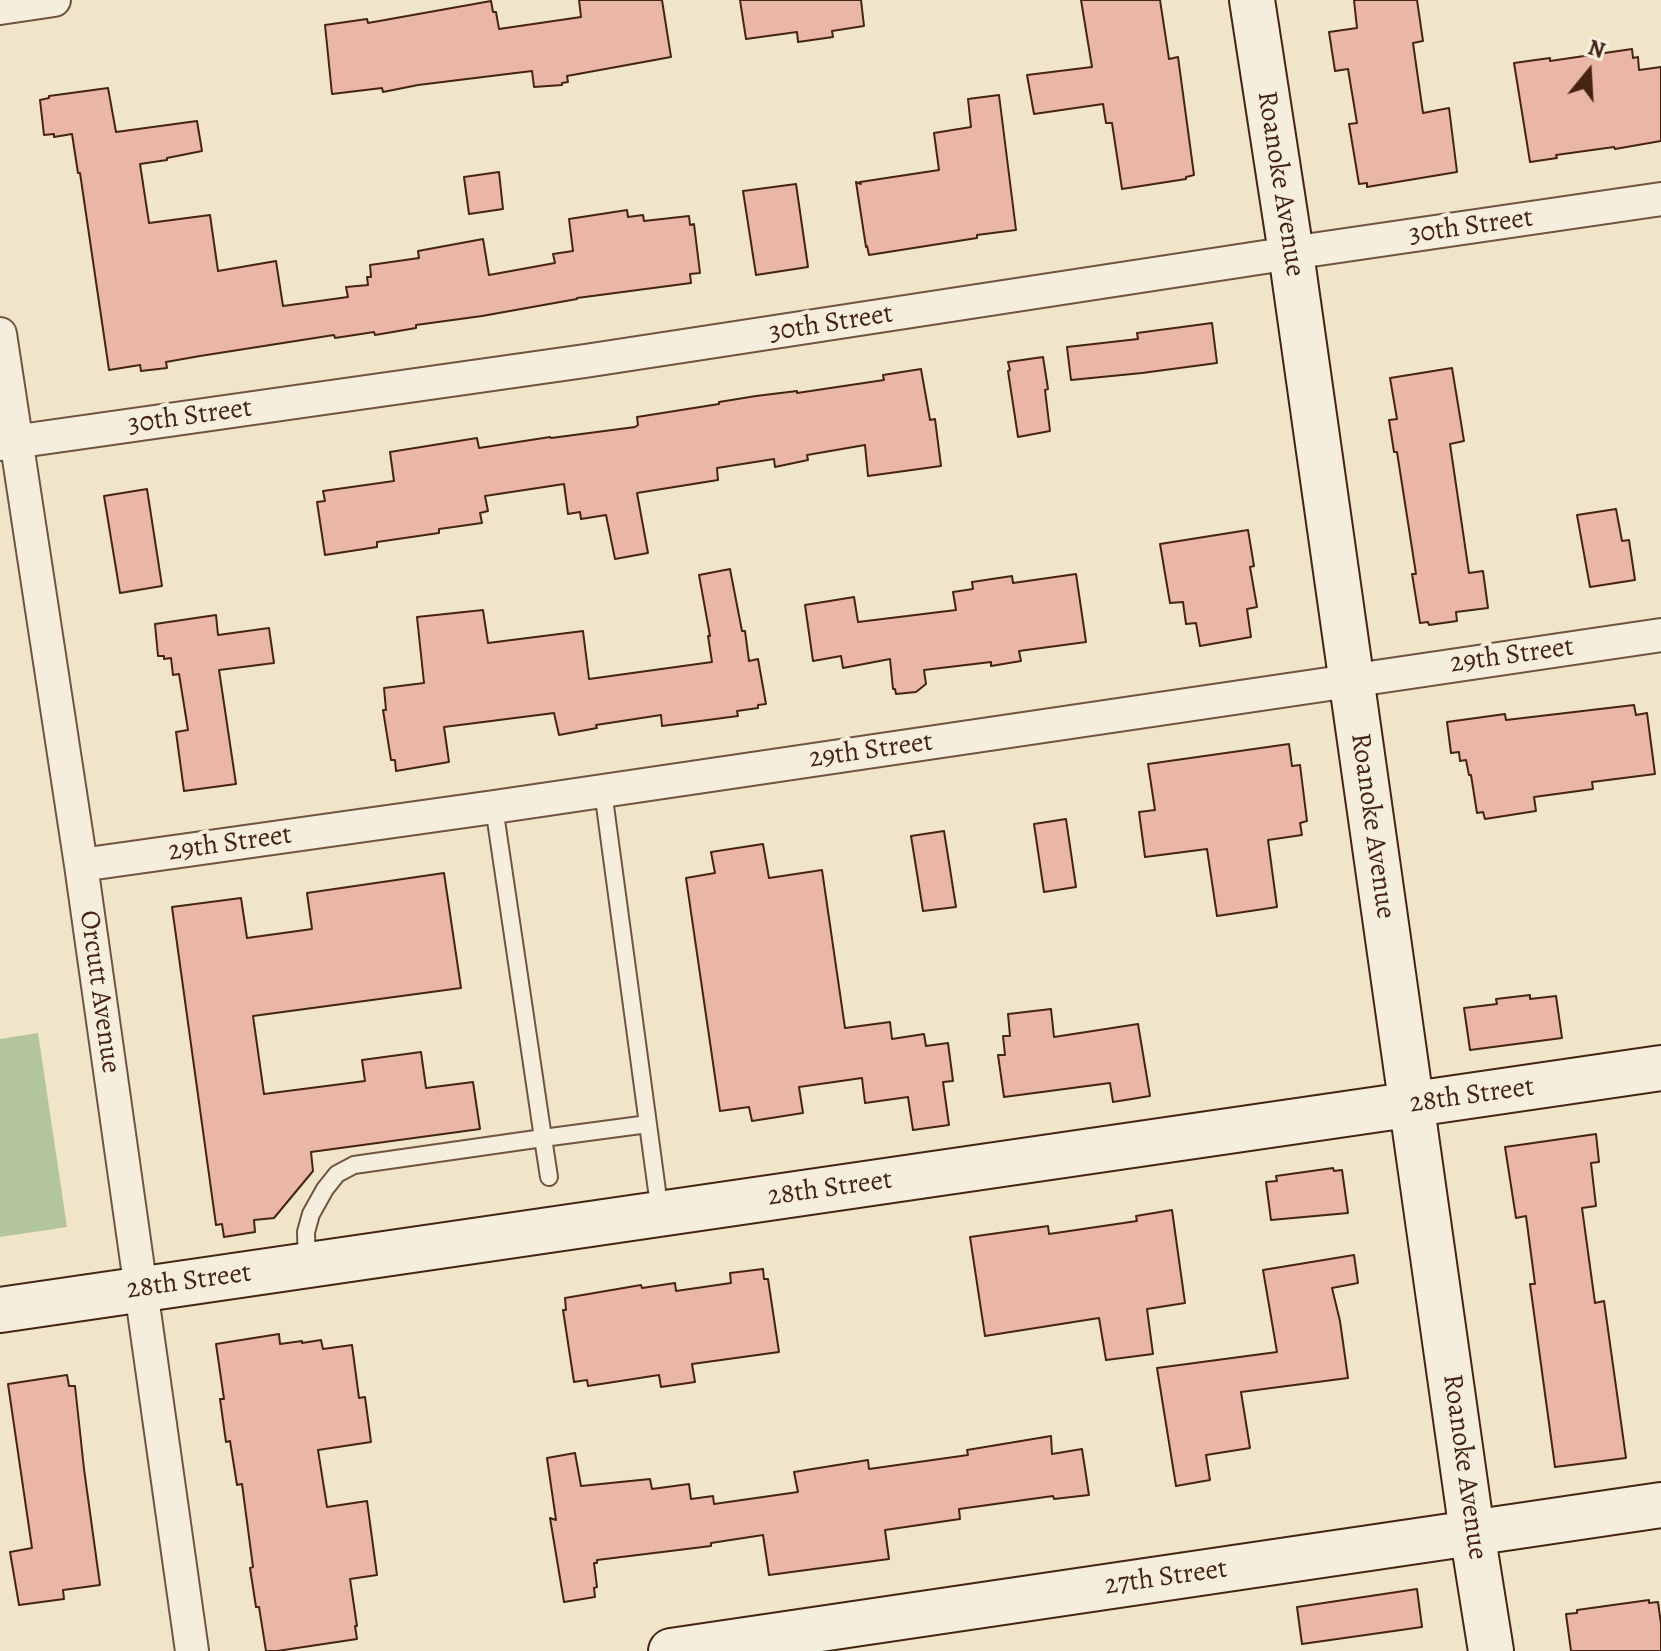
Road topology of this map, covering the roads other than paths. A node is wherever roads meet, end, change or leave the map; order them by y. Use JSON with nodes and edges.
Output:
{"nodes":[{"id":1,"x":54,"y":0,"type":"edge"},
{"id":2,"x":1252,"y":0,"type":"edge"},
{"id":3,"x":0,"y":8,"type":"edge"},
{"id":4,"x":1661,"y":199,"type":"edge"},
{"id":5,"x":1291,"y":253,"type":"junction"},
{"id":6,"x":0,"y":334,"type":"edge"},
{"id":7,"x":8,"y":443,"type":"edge"},
{"id":8,"x":1661,"y":635,"type":"edge"},
{"id":9,"x":1351,"y":680,"type":"junction"},
{"id":10,"x":603,"y":791,"type":"junction"},
{"id":11,"x":494,"y":807,"type":"junction"},
{"id":12,"x":81,"y":865,"type":"junction"},
{"id":13,"x":1661,"y":1068,"type":"edge"},
{"id":14,"x":1412,"y":1105,"type":"junction"},
{"id":15,"x":648,"y":1124,"type":"junction"},
{"id":16,"x":543,"y":1138,"type":"junction"},
{"id":17,"x":549,"y":1177,"type":"dead end"},
{"id":18,"x":660,"y":1214,"type":"junction"},
{"id":19,"x":307,"y":1265,"type":"junction"},
{"id":20,"x":141,"y":1290,"type":"junction"},
{"id":21,"x":0,"y":1310,"type":"edge"},
{"id":22,"x":1661,"y":1505,"type":"edge"},
{"id":23,"x":1472,"y":1532,"type":"junction"},
{"id":24,"x":192,"y":1651,"type":"edge"},
{"id":25,"x":671,"y":1651,"type":"edge"},
{"id":26,"x":1491,"y":1651,"type":"edge"}],
"edges":[{"from":1,"to":3,"type":"street"},
{"from":2,"to":5,"type":"main road","name":"Roanoke Avenue"},
{"from":4,"to":5,"type":"street","name":"30th Street"},
{"from":5,"to":7,"type":"street","name":"30th Street"},
{"from":5,"to":9,"type":"main road","name":"Roanoke Avenue"},
{"from":6,"to":7,"type":"street","name":"Orcutt Avenue"},
{"from":7,"to":12,"type":"street","name":"Orcutt Avenue"},
{"from":8,"to":9,"type":"street","name":"29th Street"},
{"from":9,"to":10,"type":"street","name":"29th Street"},
{"from":9,"to":14,"type":"main road","name":"Roanoke Avenue"},
{"from":10,"to":11,"type":"street","name":"29th Street"},
{"from":10,"to":15,"type":"lane"},
{"from":11,"to":12,"type":"street","name":"29th Street"},
{"from":11,"to":16,"type":"lane"},
{"from":12,"to":20,"type":"street","name":"Orcutt Avenue"},
{"from":13,"to":14,"type":"main road","name":"28th Street"},
{"from":14,"to":18,"type":"main road","name":"28th Street"},
{"from":14,"to":23,"type":"main road","name":"Roanoke Avenue"},
{"from":15,"to":16,"type":"lane"},
{"from":15,"to":18,"type":"lane"},
{"from":16,"to":17,"type":"lane"},
{"from":16,"to":19,"type":"lane"},
{"from":18,"to":19,"type":"main road","name":"28th Street"},
{"from":19,"to":20,"type":"main road","name":"28th Street"},
{"from":20,"to":21,"type":"main road","name":"28th Street"},
{"from":20,"to":24,"type":"street","name":"Orcutt Avenue"},
{"from":22,"to":23,"type":"main road","name":"27th Street"},
{"from":23,"to":25,"type":"main road","name":"27th Street"},
{"from":23,"to":26,"type":"main road","name":"Roanoke Avenue"}]}
